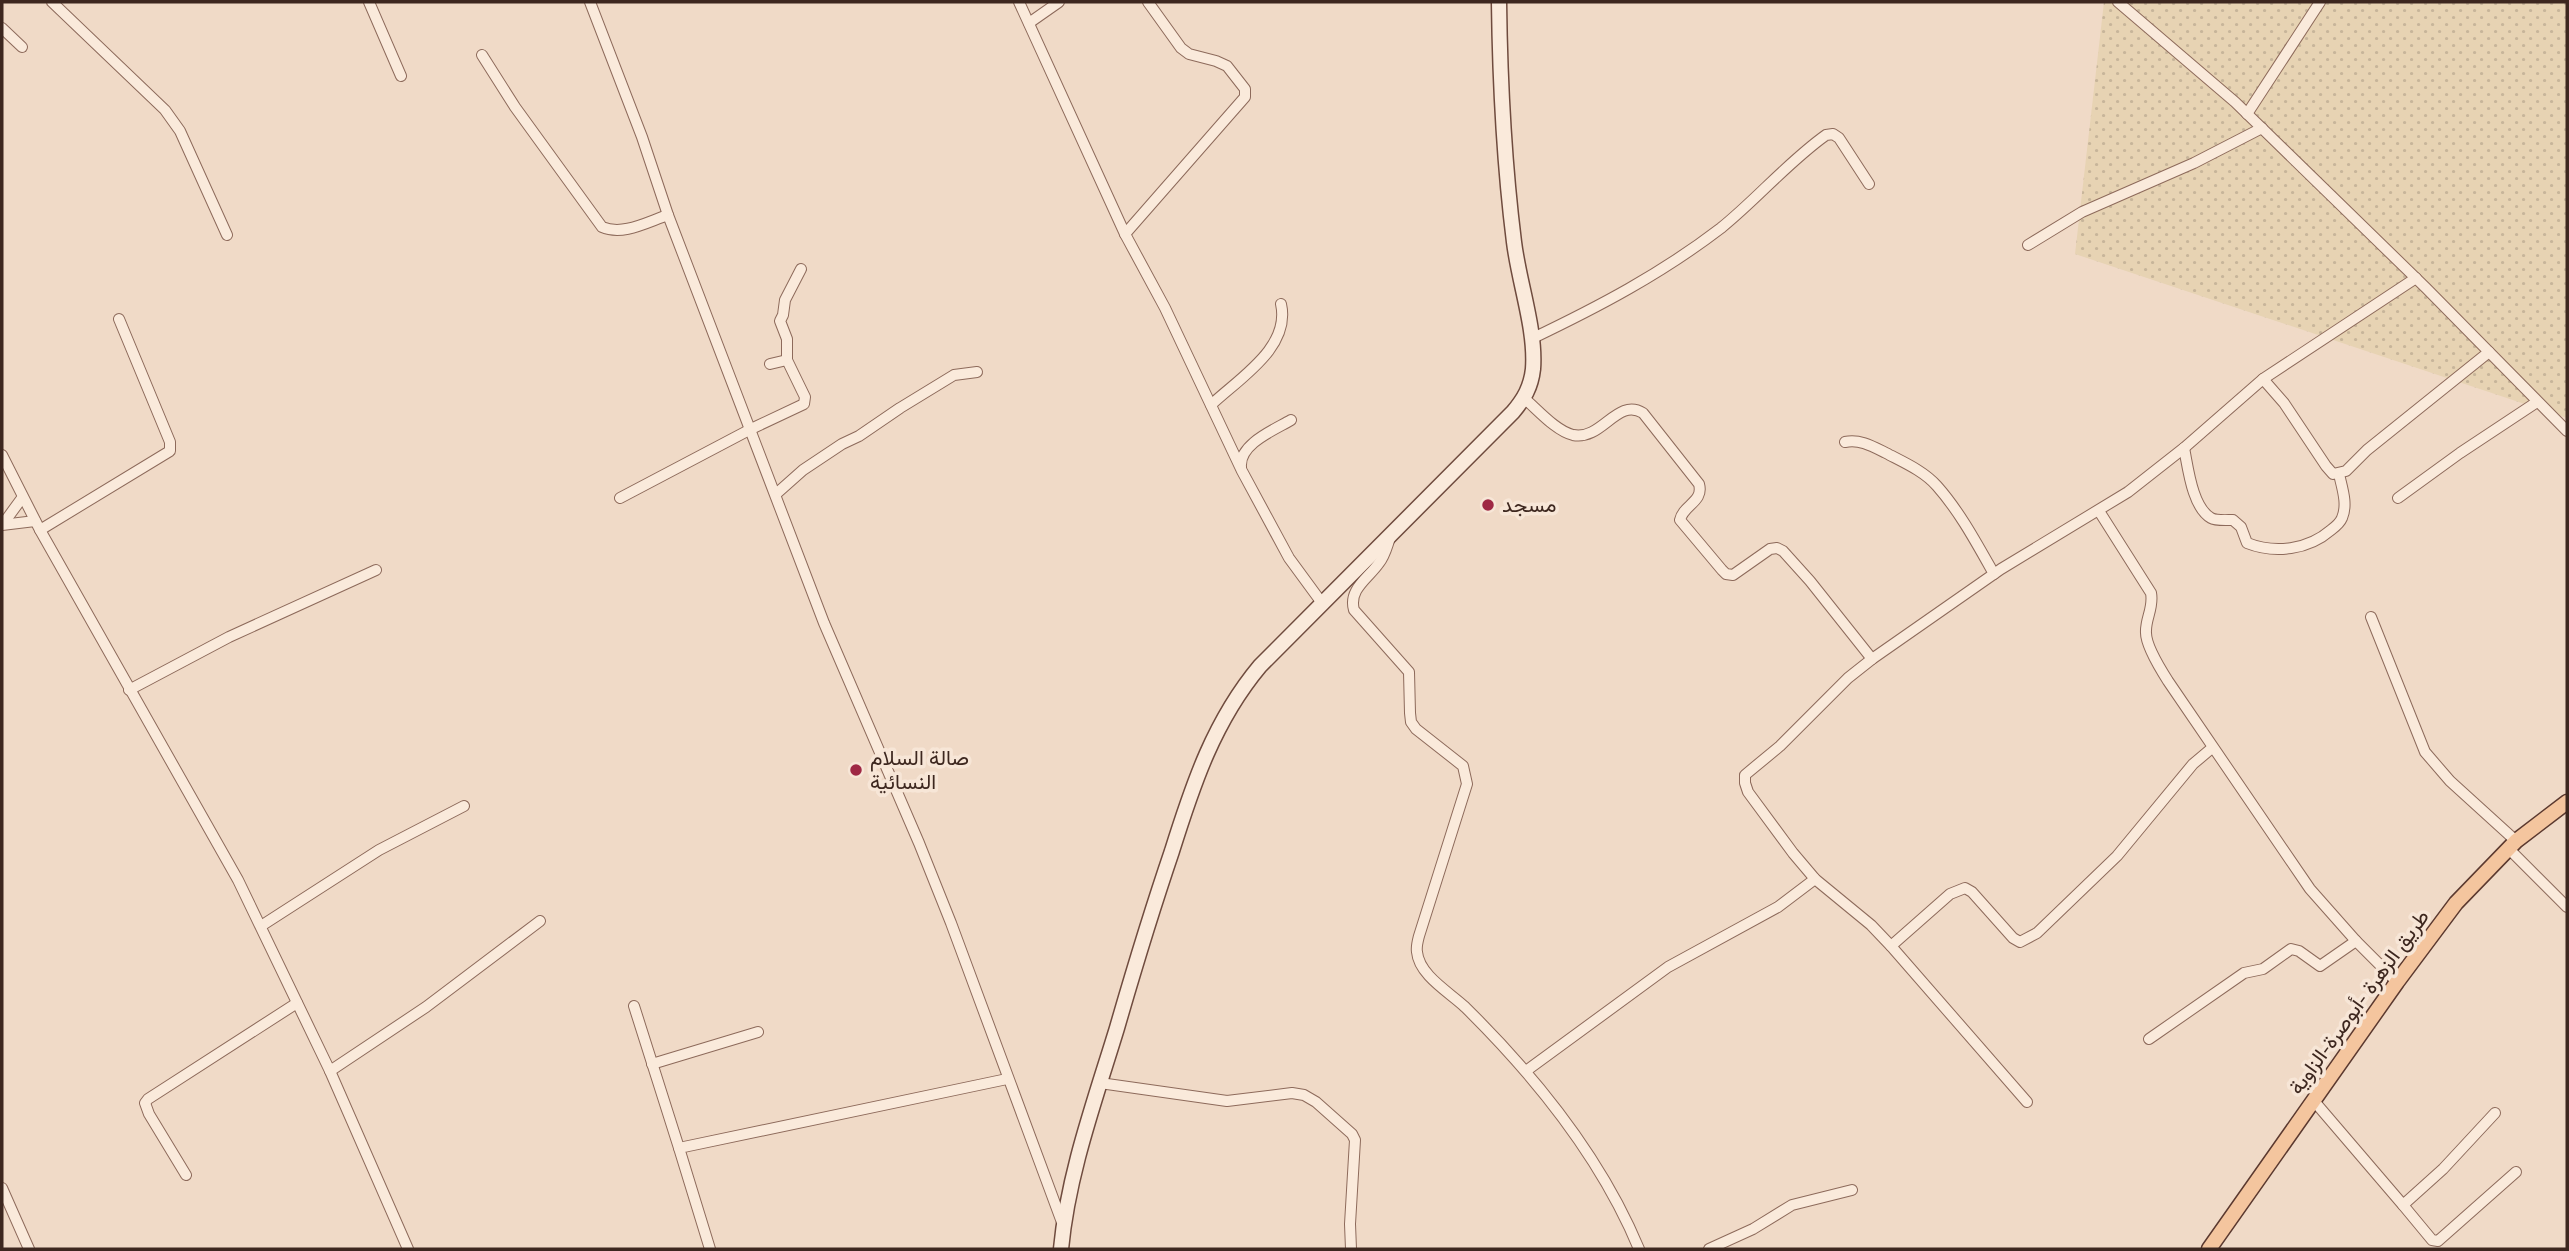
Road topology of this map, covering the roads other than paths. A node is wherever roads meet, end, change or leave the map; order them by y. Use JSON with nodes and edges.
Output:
{"nodes":[{"id":1,"x":52,"y":2,"type":"edge"},
{"id":2,"x":369,"y":2,"type":"edge"},
{"id":3,"x":590,"y":2,"type":"edge"},
{"id":4,"x":1019,"y":2,"type":"edge"},
{"id":5,"x":1059,"y":2,"type":"edge"},
{"id":6,"x":1148,"y":2,"type":"edge"},
{"id":7,"x":1499,"y":2,"type":"edge"},
{"id":8,"x":2118,"y":2,"type":"edge"},
{"id":9,"x":2320,"y":2,"type":"edge"},
{"id":10,"x":1029,"y":23,"type":"junction"},
{"id":11,"x":2,"y":28,"type":"edge"},
{"id":12,"x":22,"y":47,"type":"dead end"},
{"id":13,"x":482,"y":55,"type":"dead end"},
{"id":14,"x":401,"y":76,"type":"dead end"},
{"id":15,"x":2247,"y":114,"type":"junction"},
{"id":16,"x":2262,"y":128,"type":"junction"},
{"id":17,"x":1869,"y":184,"type":"dead end"},
{"id":18,"x":668,"y":215,"type":"junction"},
{"id":19,"x":1125,"y":234,"type":"junction"},
{"id":20,"x":227,"y":235,"type":"dead end"},
{"id":21,"x":2028,"y":245,"type":"dead end"},
{"id":22,"x":801,"y":269,"type":"dead end"},
{"id":23,"x":2416,"y":278,"type":"junction"},
{"id":24,"x":1281,"y":304,"type":"dead end"},
{"id":25,"x":119,"y":319,"type":"dead end"},
{"id":26,"x":1531,"y":339,"type":"junction"},
{"id":27,"x":2489,"y":352,"type":"junction"},
{"id":28,"x":787,"y":360,"type":"junction"},
{"id":29,"x":770,"y":364,"type":"dead end"},
{"id":30,"x":977,"y":372,"type":"dead end"},
{"id":31,"x":2263,"y":379,"type":"junction"},
{"id":32,"x":1524,"y":398,"type":"junction"},
{"id":33,"x":2537,"y":402,"type":"junction"},
{"id":34,"x":1211,"y":405,"type":"junction"},
{"id":35,"x":1291,"y":420,"type":"dead end"},
{"id":36,"x":751,"y":429,"type":"junction"},
{"id":37,"x":2567,"y":430,"type":"edge"},
{"id":38,"x":1845,"y":442,"type":"dead end"},
{"id":39,"x":2184,"y":448,"type":"junction"},
{"id":40,"x":2,"y":455,"type":"edge"},
{"id":41,"x":1242,"y":471,"type":"junction"},
{"id":42,"x":2339,"y":474,"type":"junction"},
{"id":43,"x":776,"y":494,"type":"junction"},
{"id":44,"x":22,"y":498,"type":"junction"},
{"id":45,"x":620,"y":498,"type":"dead end"},
{"id":46,"x":2398,"y":498,"type":"dead end"},
{"id":47,"x":2099,"y":511,"type":"junction"},
{"id":48,"x":2,"y":524,"type":"edge"},
{"id":49,"x":38,"y":526,"type":"junction"},
{"id":50,"x":1392,"y":534,"type":"junction"},
{"id":51,"x":376,"y":570,"type":"dead end"},
{"id":52,"x":1994,"y":573,"type":"junction"},
{"id":53,"x":1322,"y":603,"type":"junction"},
{"id":54,"x":2371,"y":617,"type":"dead end"},
{"id":55,"x":1872,"y":659,"type":"junction"},
{"id":56,"x":129,"y":690,"type":"junction"},
{"id":57,"x":2212,"y":748,"type":"junction"},
{"id":58,"x":2567,"y":802,"type":"edge"},
{"id":59,"x":464,"y":806,"type":"dead end"},
{"id":60,"x":2512,"y":844,"type":"junction"},
{"id":61,"x":1815,"y":878,"type":"junction"},
{"id":62,"x":2567,"y":908,"type":"edge"},
{"id":63,"x":540,"y":921,"type":"dead end"},
{"id":64,"x":261,"y":926,"type":"junction"},
{"id":65,"x":2356,"y":941,"type":"junction"},
{"id":66,"x":1891,"y":946,"type":"junction"},
{"id":67,"x":2397,"y":982,"type":"junction"},
{"id":68,"x":297,"y":1003,"type":"junction"},
{"id":69,"x":634,"y":1006,"type":"dead end"},
{"id":70,"x":758,"y":1032,"type":"dead end"},
{"id":71,"x":2149,"y":1039,"type":"dead end"},
{"id":72,"x":652,"y":1064,"type":"junction"},
{"id":73,"x":330,"y":1071,"type":"junction"},
{"id":74,"x":1526,"y":1071,"type":"junction"},
{"id":75,"x":1007,"y":1079,"type":"junction"},
{"id":76,"x":1100,"y":1083,"type":"junction"},
{"id":77,"x":2314,"y":1101,"type":"junction"},
{"id":78,"x":2027,"y":1102,"type":"dead end"},
{"id":79,"x":2495,"y":1114,"type":"dead end"},
{"id":80,"x":679,"y":1148,"type":"junction"},
{"id":81,"x":2516,"y":1172,"type":"dead end"},
{"id":82,"x":186,"y":1175,"type":"dead end"},
{"id":83,"x":2,"y":1188,"type":"edge"},
{"id":84,"x":1852,"y":1190,"type":"dead end"},
{"id":85,"x":2403,"y":1205,"type":"junction"},
{"id":86,"x":1063,"y":1227,"type":"junction"},
{"id":87,"x":29,"y":1249,"type":"edge"},
{"id":88,"x":408,"y":1249,"type":"edge"},
{"id":89,"x":710,"y":1249,"type":"edge"},
{"id":90,"x":1061,"y":1249,"type":"edge"},
{"id":91,"x":1351,"y":1249,"type":"edge"},
{"id":92,"x":1639,"y":1249,"type":"edge"},
{"id":93,"x":1709,"y":1249,"type":"edge"},
{"id":94,"x":2208,"y":1249,"type":"edge"}],
"edges":[{"from":1,"to":20,"type":"street"},
{"from":2,"to":14,"type":"street"},
{"from":3,"to":18,"type":"street"},
{"from":4,"to":10,"type":"street"},
{"from":5,"to":10,"type":"street"},
{"from":6,"to":19,"type":"street"},
{"from":7,"to":26,"type":"main road"},
{"from":8,"to":15,"type":"street"},
{"from":9,"to":15,"type":"street"},
{"from":10,"to":19,"type":"street"},
{"from":11,"to":12,"type":"street"},
{"from":13,"to":18,"type":"street"},
{"from":15,"to":16,"type":"street"},
{"from":16,"to":21,"type":"street"},
{"from":16,"to":23,"type":"street"},
{"from":17,"to":26,"type":"street"},
{"from":18,"to":36,"type":"street"},
{"from":19,"to":34,"type":"street"},
{"from":22,"to":28,"type":"street"},
{"from":23,"to":27,"type":"street"},
{"from":23,"to":31,"type":"street"},
{"from":24,"to":34,"type":"street"},
{"from":25,"to":49,"type":"street"},
{"from":26,"to":32,"type":"main road"},
{"from":27,"to":33,"type":"street"},
{"from":27,"to":42,"type":"street"},
{"from":28,"to":29,"type":"street"},
{"from":28,"to":36,"type":"street"},
{"from":30,"to":43,"type":"street"},
{"from":31,"to":39,"type":"street"},
{"from":31,"to":42,"type":"street"},
{"from":32,"to":50,"type":"main road"},
{"from":32,"to":55,"type":"street"},
{"from":33,"to":37,"type":"street"},
{"from":33,"to":46,"type":"street"},
{"from":34,"to":41,"type":"street"},
{"from":35,"to":41,"type":"street"},
{"from":36,"to":43,"type":"street"},
{"from":36,"to":45,"type":"street"},
{"from":38,"to":52,"type":"street"},
{"from":39,"to":42,"type":"street"},
{"from":39,"to":47,"type":"street"},
{"from":40,"to":44,"type":"street"},
{"from":41,"to":53,"type":"street"},
{"from":43,"to":75,"type":"street"},
{"from":44,"to":48,"type":"street"},
{"from":44,"to":49,"type":"street"},
{"from":47,"to":52,"type":"street"},
{"from":47,"to":57,"type":"street"},
{"from":48,"to":49,"type":"street"},
{"from":49,"to":56,"type":"street"},
{"from":50,"to":53,"type":"main road"},
{"from":50,"to":74,"type":"street"},
{"from":51,"to":56,"type":"street"},
{"from":52,"to":55,"type":"street"},
{"from":53,"to":76,"type":"main road"},
{"from":54,"to":60,"type":"street"},
{"from":55,"to":61,"type":"street"},
{"from":56,"to":64,"type":"street"},
{"from":57,"to":65,"type":"street"},
{"from":57,"to":66,"type":"street"},
{"from":58,"to":60,"type":"main road","name":"طريق الزهرة -أبوصرة-الزاوية"},
{"from":59,"to":64,"type":"street"},
{"from":60,"to":62,"type":"street"},
{"from":60,"to":67,"type":"main road","name":"طريق الزهرة -أبوصرة-الزاوية"},
{"from":61,"to":66,"type":"street"},
{"from":61,"to":74,"type":"street"},
{"from":63,"to":73,"type":"street"},
{"from":64,"to":68,"type":"street"},
{"from":65,"to":67,"type":"street"},
{"from":65,"to":71,"type":"street"},
{"from":66,"to":78,"type":"street"},
{"from":67,"to":77,"type":"main road","name":"طريق الزهرة -أبوصرة-الزاوية"},
{"from":68,"to":73,"type":"street"},
{"from":68,"to":82,"type":"street"},
{"from":69,"to":72,"type":"street"},
{"from":70,"to":72,"type":"street"},
{"from":72,"to":80,"type":"street"},
{"from":73,"to":88,"type":"street"},
{"from":74,"to":92,"type":"street"},
{"from":75,"to":80,"type":"street"},
{"from":75,"to":86,"type":"street"},
{"from":76,"to":86,"type":"main road"},
{"from":76,"to":91,"type":"street"},
{"from":77,"to":85,"type":"street"},
{"from":77,"to":94,"type":"main road","name":"طريق الزهرة -أبوصرة-الزاوية"},
{"from":79,"to":85,"type":"street"},
{"from":80,"to":89,"type":"street"},
{"from":81,"to":85,"type":"street"},
{"from":83,"to":87,"type":"street"},
{"from":84,"to":93,"type":"street"},
{"from":86,"to":90,"type":"main road"}]}
